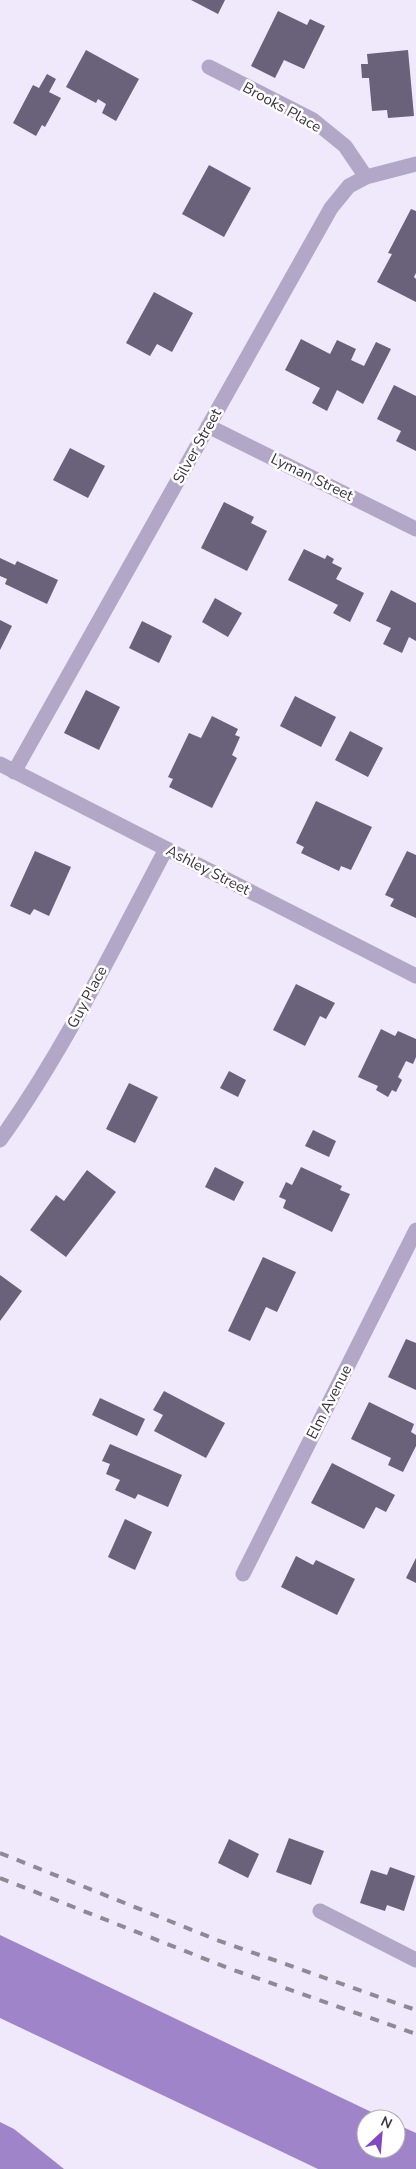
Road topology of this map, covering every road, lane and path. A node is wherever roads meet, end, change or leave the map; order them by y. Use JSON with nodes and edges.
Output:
{"nodes":[{"id":1,"x":209,"y":67,"type":"dead end"},
{"id":2,"x":416,"y":164,"type":"edge"},
{"id":3,"x":366,"y":178,"type":"junction"},
{"id":4,"x":208,"y":426,"type":"junction"},
{"id":5,"x":416,"y":529,"type":"edge"},
{"id":6,"x":0,"y":764,"type":"edge"},
{"id":7,"x":14,"y":772,"type":"junction"},
{"id":8,"x":166,"y":849,"type":"junction"},
{"id":9,"x":416,"y":976,"type":"edge"},
{"id":10,"x":0,"y":1140,"type":"edge"},
{"id":11,"x":416,"y":1230,"type":"edge"},
{"id":12,"x":243,"y":1574,"type":"dead end"},
{"id":13,"x":320,"y":1911,"type":"dead end"},
{"id":14,"x":416,"y":1960,"type":"edge"}],
"edges":[{"from":1,"to":3,"type":"street","name":"Brooks Place"},
{"from":2,"to":3,"type":"street","name":"Silver Street"},
{"from":3,"to":4,"type":"street","name":"Silver Street"},
{"from":4,"to":5,"type":"street","name":"Lyman Street"},
{"from":4,"to":7,"type":"street","name":"Silver Street"},
{"from":6,"to":7,"type":"street","name":"Ashley Street"},
{"from":7,"to":8,"type":"street","name":"Ashley Street"},
{"from":8,"to":9,"type":"street","name":"Ashley Street"},
{"from":8,"to":10,"type":"street","name":"Guy Place"},
{"from":11,"to":12,"type":"street","name":"Elm Avenue"},
{"from":13,"to":14,"type":"street"}]}
